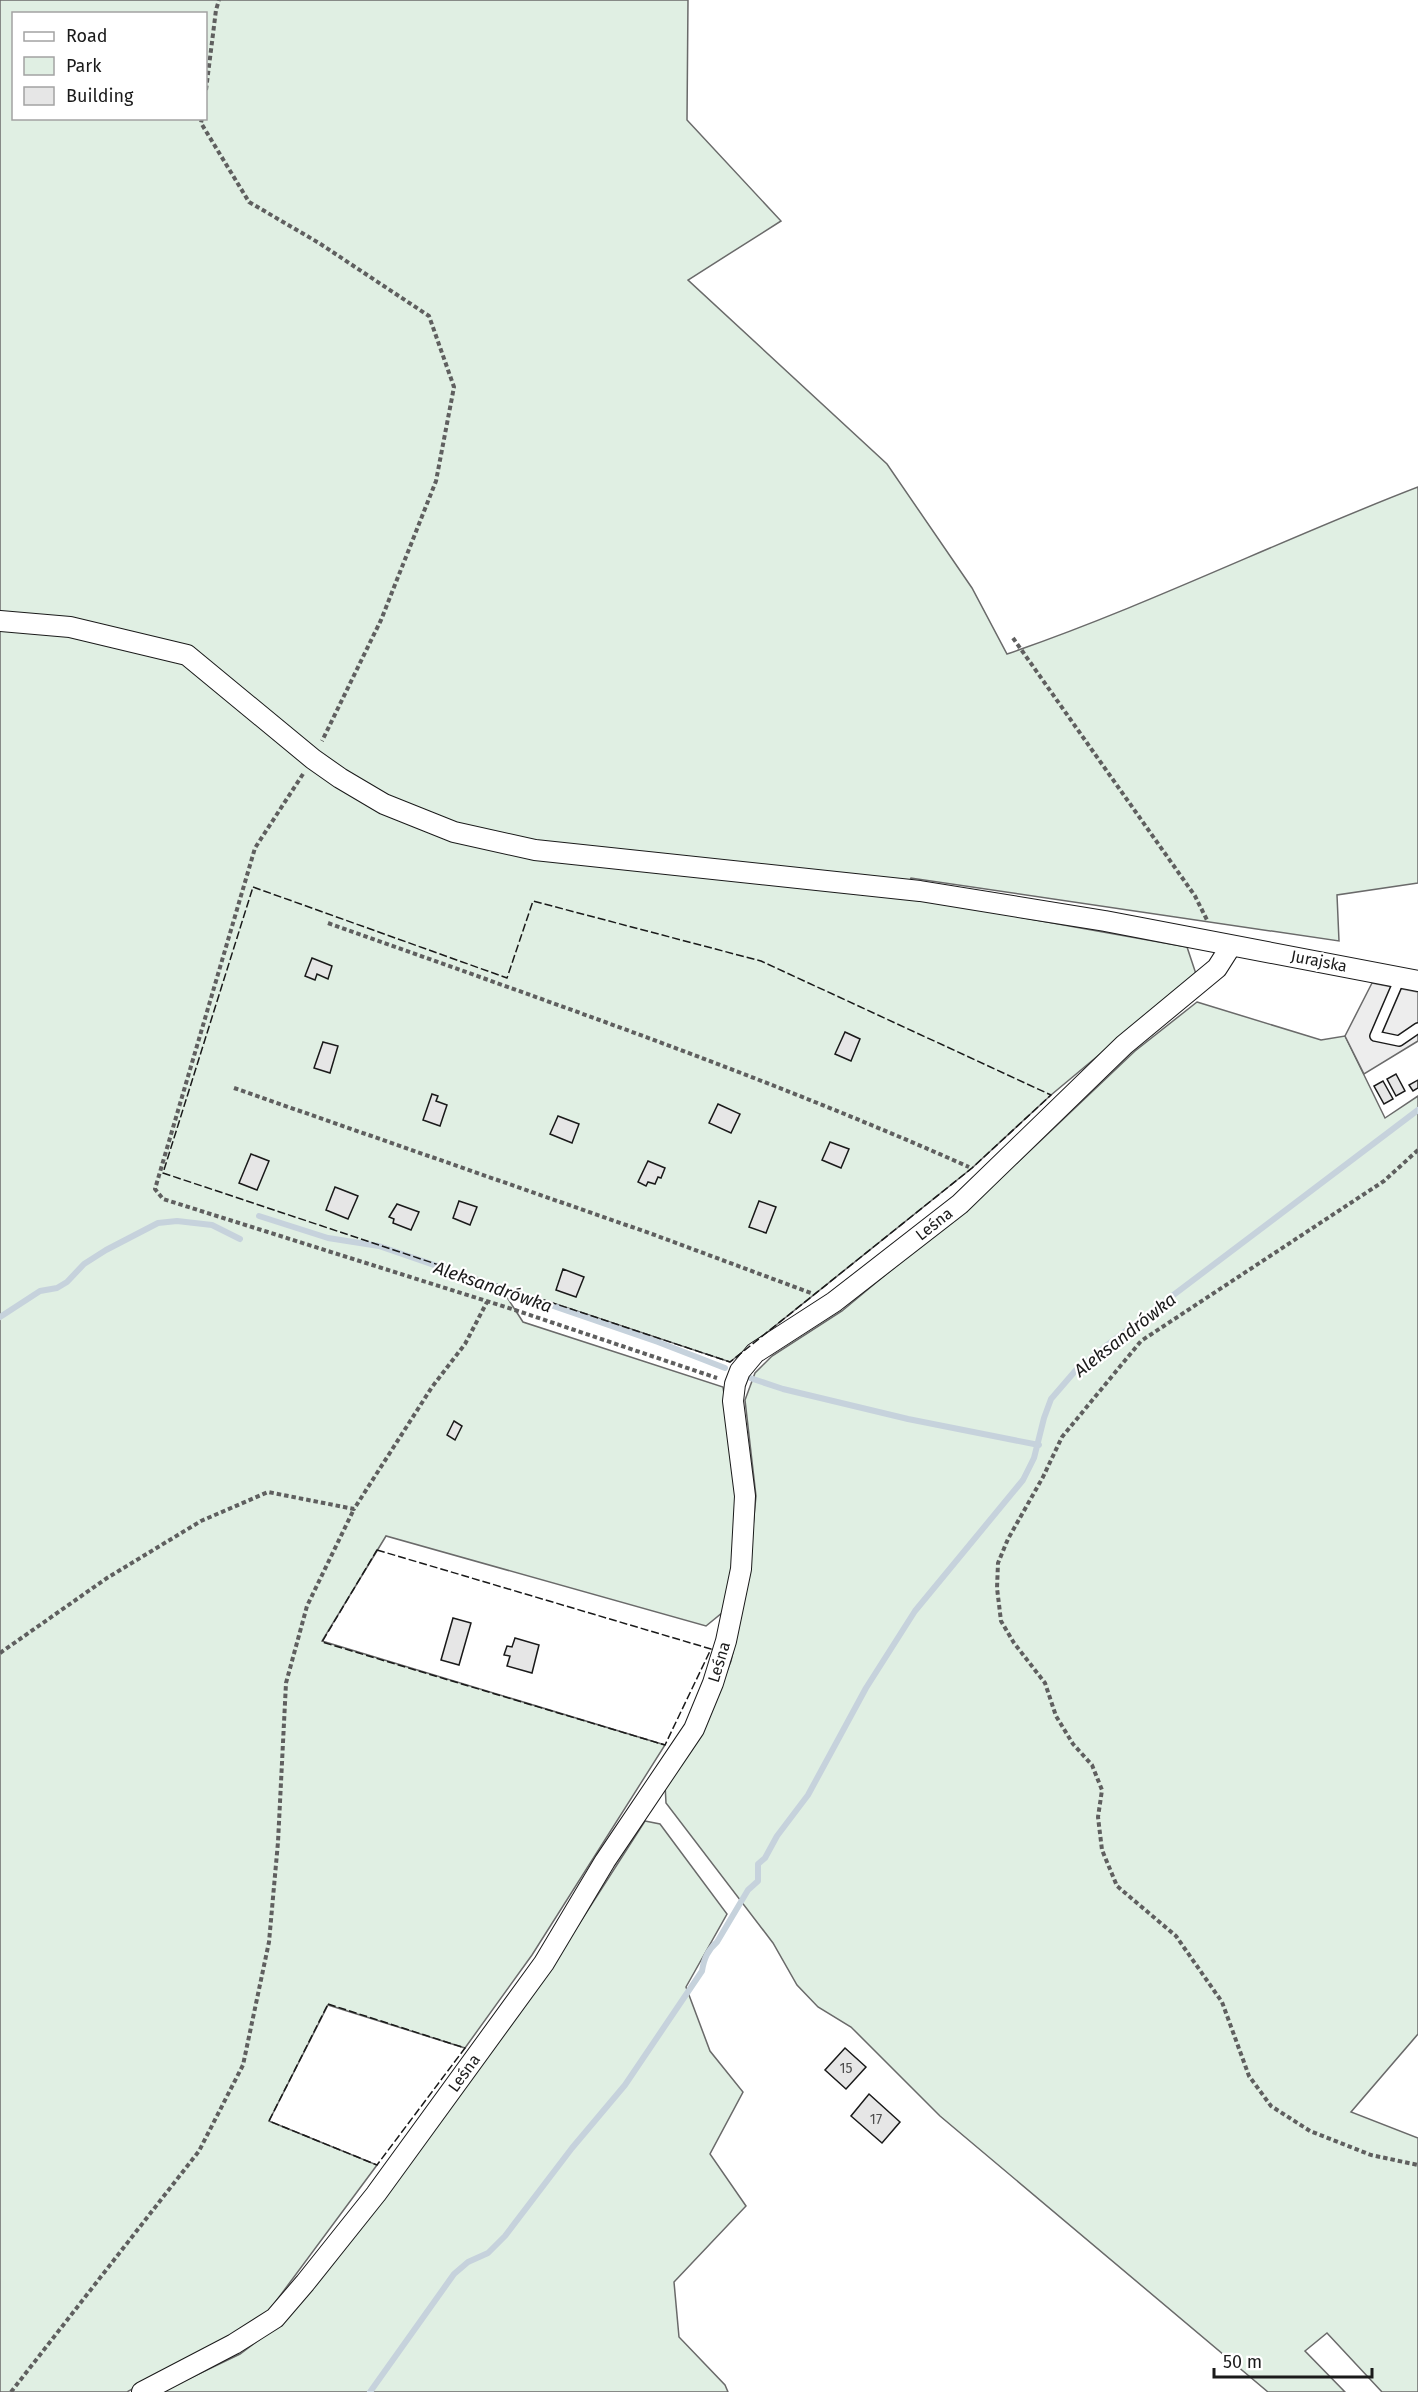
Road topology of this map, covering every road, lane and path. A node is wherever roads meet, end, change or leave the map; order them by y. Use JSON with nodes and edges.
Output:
{"nodes":[{"id":1,"x":219,"y":0,"type":"edge"},
{"id":2,"x":207,"y":82,"type":"edge"},
{"id":3,"x":202,"y":120,"type":"edge"},
{"id":4,"x":0,"y":621,"type":"edge"},
{"id":5,"x":1013,"y":638,"type":"dead end"},
{"id":6,"x":313,"y":759,"type":"junction"},
{"id":7,"x":328,"y":923,"type":"dead end"},
{"id":8,"x":1225,"y":945,"type":"junction"},
{"id":9,"x":1409,"y":979,"type":"edge"},
{"id":10,"x":1418,"y":1028,"type":"edge"},
{"id":11,"x":234,"y":1088,"type":"dead end"},
{"id":12,"x":1418,"y":1150,"type":"edge"},
{"id":13,"x":990,"y":1176,"type":"junction"},
{"id":14,"x":487,"y":1302,"type":"junction"},
{"id":15,"x":834,"y":1302,"type":"junction"},
{"id":16,"x":735,"y":1384,"type":"junction"},
{"id":17,"x":354,"y":1509,"type":"junction"},
{"id":18,"x":0,"y":1653,"type":"edge"},
{"id":19,"x":1418,"y":2165,"type":"edge"},
{"id":20,"x":11,"y":2392,"type":"edge"},
{"id":21,"x":142,"y":2392,"type":"edge"}],
"edges":[{"from":1,"to":2,"type":"path"},
{"from":3,"to":6,"type":"path"},
{"from":4,"to":6,"type":"street","name":"Jurajska"},
{"from":5,"to":8,"type":"path"},
{"from":6,"to":8,"type":"street","name":"Jurajska"},
{"from":6,"to":14,"type":"path"},
{"from":7,"to":13,"type":"path"},
{"from":8,"to":9,"type":"street","name":"Jurajska"},
{"from":8,"to":13,"type":"street","name":"Leśna"},
{"from":9,"to":10,"type":"lane"},
{"from":11,"to":15,"type":"path"},
{"from":12,"to":19,"type":"path"},
{"from":13,"to":15,"type":"street","name":"Leśna"},
{"from":14,"to":16,"type":"path"},
{"from":14,"to":17,"type":"path"},
{"from":15,"to":16,"type":"street","name":"Leśna"},
{"from":16,"to":21,"type":"street","name":"Leśna"},
{"from":17,"to":18,"type":"path"},
{"from":17,"to":20,"type":"path"}]}
